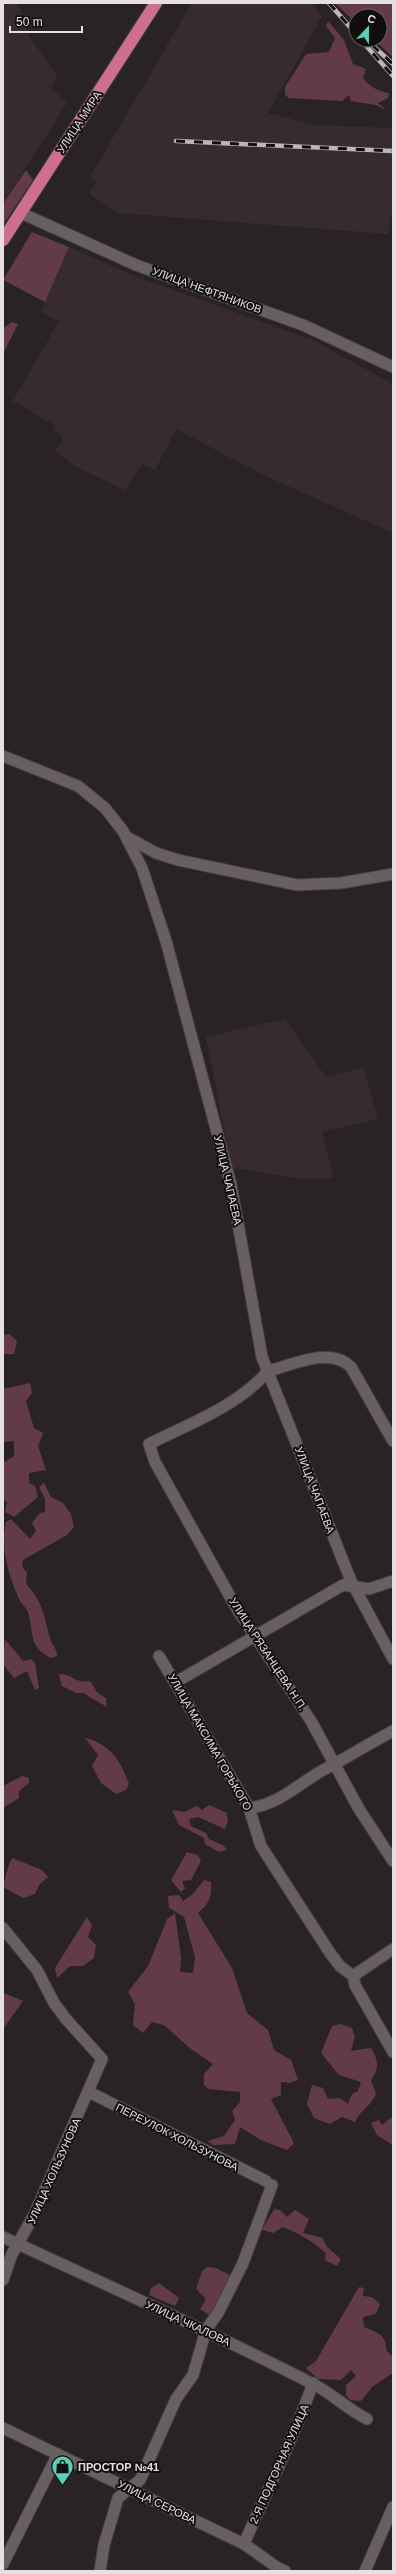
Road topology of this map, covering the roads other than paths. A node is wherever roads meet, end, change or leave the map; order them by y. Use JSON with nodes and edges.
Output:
{"nodes":[{"id":1,"x":156,"y":3,"type":"edge"},
{"id":2,"x":21,"y":213,"type":"junction"},
{"id":3,"x":3,"y":240,"type":"edge"},
{"id":4,"x":393,"y":367,"type":"edge"},
{"id":5,"x":3,"y":756,"type":"edge"},
{"id":6,"x":127,"y":837,"type":"junction"},
{"id":7,"x":393,"y":874,"type":"edge"},
{"id":8,"x":268,"y":1371,"type":"junction"},
{"id":9,"x":393,"y":1441,"type":"edge"},
{"id":10,"x":393,"y":1581,"type":"edge"},
{"id":11,"x":354,"y":1587,"type":"junction"},
{"id":12,"x":256,"y":1636,"type":"junction"},
{"id":13,"x":159,"y":1656,"type":"dead end"},
{"id":14,"x":393,"y":1659,"type":"edge"},
{"id":15,"x":176,"y":1682,"type":"junction"},
{"id":16,"x":393,"y":1731,"type":"edge"},
{"id":17,"x":333,"y":1766,"type":"junction"},
{"id":18,"x":249,"y":1808,"type":"junction"},
{"id":19,"x":393,"y":1861,"type":"edge"},
{"id":20,"x":3,"y":1928,"type":"edge"},
{"id":21,"x":393,"y":1949,"type":"edge"},
{"id":22,"x":353,"y":1976,"type":"junction"},
{"id":23,"x":393,"y":2052,"type":"edge"},
{"id":24,"x":89,"y":2092,"type":"junction"},
{"id":25,"x":3,"y":2237,"type":"edge"},
{"id":26,"x":17,"y":2244,"type":"junction"},
{"id":27,"x":3,"y":2280,"type":"edge"},
{"id":28,"x":206,"y":2330,"type":"junction"},
{"id":29,"x":313,"y":2383,"type":"junction"},
{"id":30,"x":367,"y":2419,"type":"dead end"},
{"id":31,"x":3,"y":2428,"type":"edge"},
{"id":32,"x":58,"y":2454,"type":"junction"},
{"id":33,"x":130,"y":2489,"type":"junction"},
{"id":34,"x":393,"y":2507,"type":"edge"},
{"id":35,"x":244,"y":2544,"type":"junction"},
{"id":36,"x":3,"y":2564,"type":"edge"},
{"id":37,"x":103,"y":2570,"type":"edge"},
{"id":38,"x":281,"y":2570,"type":"edge"},
{"id":39,"x":364,"y":2571,"type":"edge"}],
"edges":[{"from":1,"to":2,"type":"highway","name":"УЛИЦА МИРА"},
{"from":2,"to":3,"type":"highway","name":"УЛИЦА МИРА"},
{"from":2,"to":4,"type":"street","name":"УЛИЦА НЕФТЯНИКОВ"},
{"from":5,"to":6,"type":"street","name":"УЛИЦА ЧАПАЕВА"},
{"from":6,"to":7,"type":"street"},
{"from":6,"to":8,"type":"street","name":"УЛИЦА ЧАПАЕВА"},
{"from":8,"to":9,"type":"street"},
{"from":8,"to":11,"type":"street","name":"УЛИЦА ЧАПАЕВА"},
{"from":8,"to":12,"type":"street","name":"УЛИЦА РЯЗАНЦЕВА Н.П."},
{"from":10,"to":11,"type":"street"},
{"from":11,"to":12,"type":"street"},
{"from":11,"to":14,"type":"street","name":"УЛИЦА ЧАПАЕВА"},
{"from":12,"to":15,"type":"street"},
{"from":12,"to":17,"type":"street","name":"УЛИЦА РЯЗАНЦЕВА Н.П."},
{"from":13,"to":15,"type":"street","name":"УЛИЦА МАКСИМА ГОРЬКОГО"},
{"from":15,"to":18,"type":"street","name":"УЛИЦА МАКСИМА ГОРЬКОГО"},
{"from":16,"to":17,"type":"street"},
{"from":17,"to":18,"type":"street"},
{"from":17,"to":19,"type":"street","name":"УЛИЦА РЯЗАНЦЕВА Н.П."},
{"from":18,"to":22,"type":"street","name":"УЛИЦА МАКСИМА ГОРЬКОГО"},
{"from":20,"to":24,"type":"street","name":"УЛИЦА ХОЛЬЗУНОВА"},
{"from":21,"to":22,"type":"street"},
{"from":22,"to":23,"type":"street","name":"УЛИЦА МАКСИМА ГОРЬКОГО"},
{"from":24,"to":26,"type":"street","name":"УЛИЦА ХОЛЬЗУНОВА"},
{"from":24,"to":28,"type":"street","name":"ПЕРЕУЛОК ХОЛЬЗУНОВА"},
{"from":25,"to":26,"type":"street","name":"УЛИЦА ЧКАЛОВА"},
{"from":26,"to":27,"type":"street","name":"УЛИЦА ХОЛЬЗУНОВА"},
{"from":26,"to":28,"type":"street","name":"УЛИЦА ЧКАЛОВА"},
{"from":28,"to":29,"type":"street","name":"УЛИЦА ЧКАЛОВА"},
{"from":28,"to":33,"type":"street"},
{"from":29,"to":30,"type":"street","name":"УЛИЦА ЧКАЛОВА"},
{"from":29,"to":35,"type":"street","name":"2-Я ПОДГОРНАЯ УЛИЦА"},
{"from":31,"to":32,"type":"street","name":"УЛИЦА СЕРОВА"},
{"from":32,"to":33,"type":"street","name":"УЛИЦА СЕРОВА"},
{"from":32,"to":36,"type":"street"},
{"from":33,"to":35,"type":"street","name":"УЛИЦА СЕРОВА"},
{"from":33,"to":37,"type":"street"},
{"from":34,"to":39,"type":"street"},
{"from":35,"to":38,"type":"street","name":"УЛИЦА СЕРОВА"}]}
